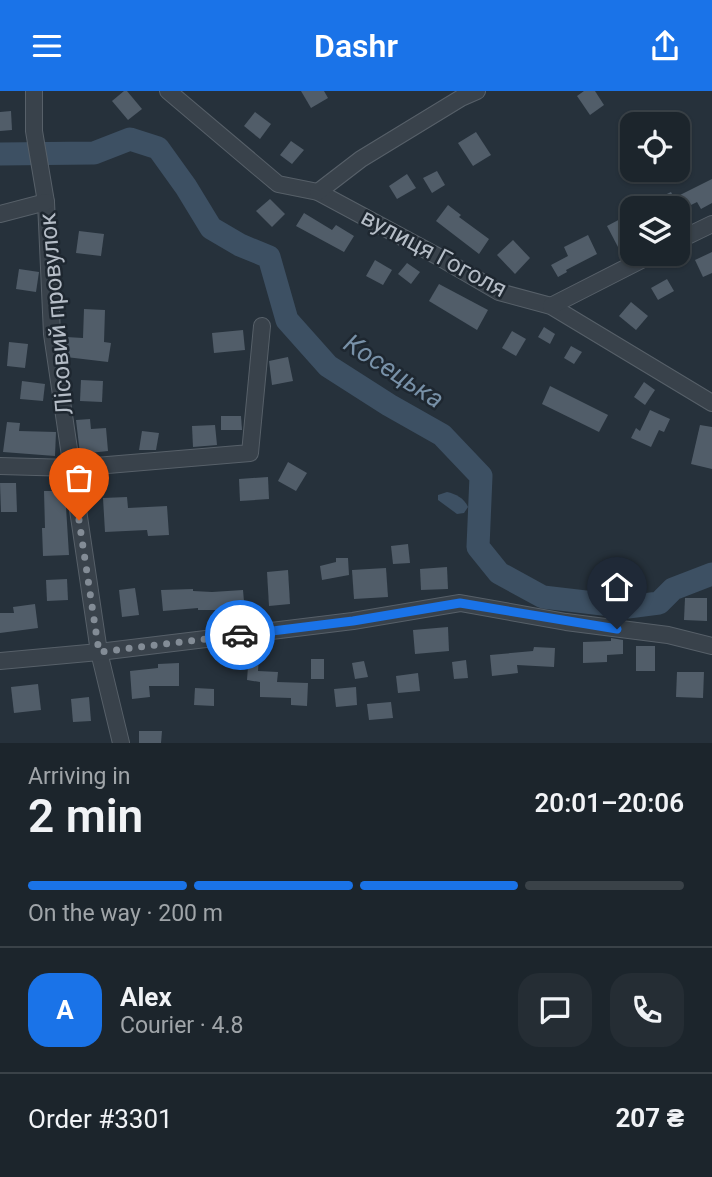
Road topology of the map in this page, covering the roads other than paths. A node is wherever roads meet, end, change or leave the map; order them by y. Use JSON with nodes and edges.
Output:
{"nodes":[{"id":1,"x":34,"y":91,"type":"edge"},
{"id":2,"x":167,"y":91,"type":"edge"},
{"id":3,"x":477,"y":91,"type":"edge"},
{"id":4,"x":317,"y":192,"type":"junction"},
{"id":5,"x":46,"y":202,"type":"junction"},
{"id":6,"x":0,"y":214,"type":"edge"},
{"id":7,"x":712,"y":224,"type":"edge"},
{"id":8,"x":690,"y":235,"type":"edge"},
{"id":9,"x":629,"y":266,"type":"edge"},
{"id":10,"x":551,"y":306,"type":"junction"},
{"id":11,"x":262,"y":326,"type":"dead end"},
{"id":12,"x":712,"y":403,"type":"edge"},
{"id":13,"x":0,"y":466,"type":"edge"},
{"id":14,"x":72,"y":468,"type":"junction"},
{"id":15,"x":712,"y":646,"type":"edge"},
{"id":16,"x":99,"y":652,"type":"junction"},
{"id":17,"x":0,"y":661,"type":"edge"},
{"id":18,"x":121,"y":743,"type":"edge"}],
"edges":[{"from":1,"to":5,"type":"street","name":"Лісовий провулок"},
{"from":2,"to":4,"type":"street","name":"вулиця Гоголя"},
{"from":3,"to":4,"type":"street"},
{"from":4,"to":10,"type":"street","name":"вулиця Гоголя"},
{"from":5,"to":6,"type":"street"},
{"from":5,"to":14,"type":"street","name":"Лісовий провулок"},
{"from":7,"to":8,"type":"street"},
{"from":9,"to":10,"type":"street"},
{"from":10,"to":12,"type":"street","name":"вулиця Гоголя"},
{"from":11,"to":14,"type":"street"},
{"from":13,"to":14,"type":"street"},
{"from":14,"to":16,"type":"street","name":"Лісовий провулок"},
{"from":15,"to":16,"type":"street"},
{"from":16,"to":17,"type":"street"},
{"from":16,"to":18,"type":"street","name":"Лісовий провулок"}]}
